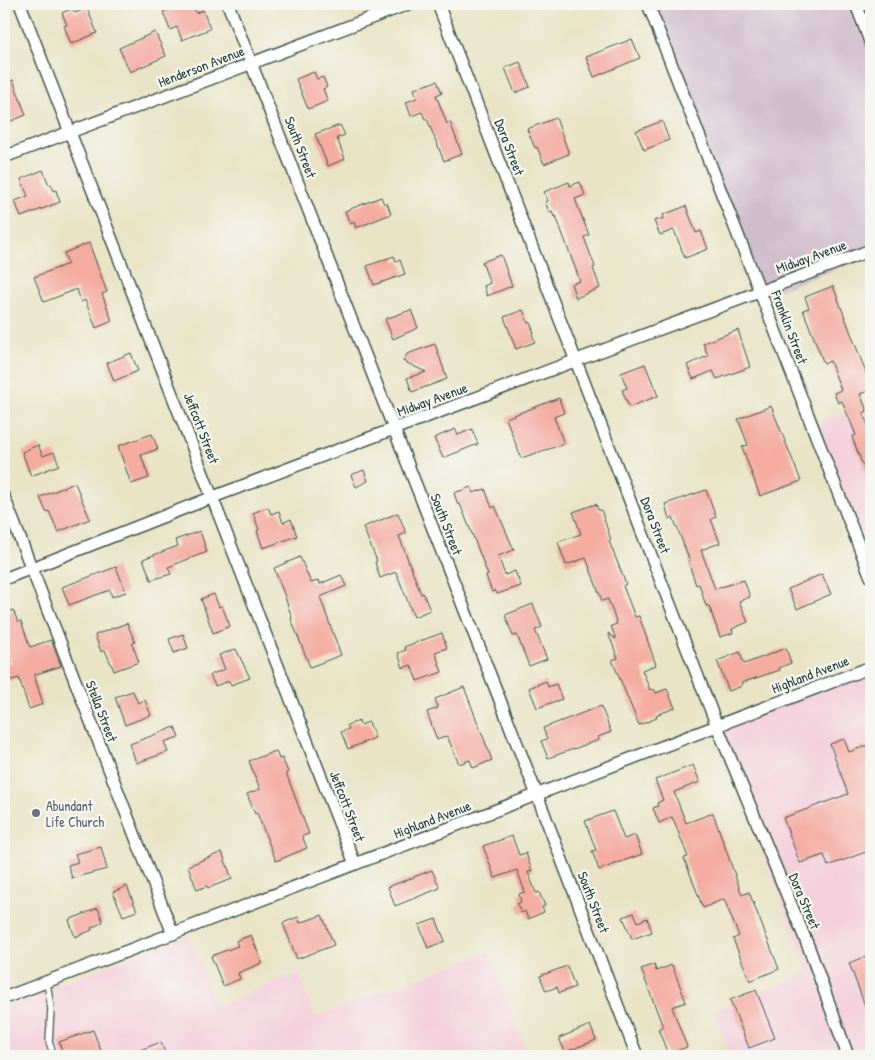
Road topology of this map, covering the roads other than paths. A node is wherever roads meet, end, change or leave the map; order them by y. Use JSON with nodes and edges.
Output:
{"nodes":[{"id":1,"x":20,"y":4,"type":"edge"},
{"id":2,"x":228,"y":4,"type":"edge"},
{"id":3,"x":408,"y":4,"type":"edge"},
{"id":4,"x":438,"y":4,"type":"edge"},
{"id":5,"x":648,"y":4,"type":"edge"},
{"id":6,"x":856,"y":4,"type":"edge"},
{"id":7,"x":871,"y":44,"type":"edge"},
{"id":8,"x":252,"y":63,"type":"junction"},
{"id":9,"x":70,"y":131,"type":"junction"},
{"id":10,"x":4,"y":156,"type":"edge"},
{"id":11,"x":871,"y":250,"type":"edge"},
{"id":12,"x":760,"y":290,"type":"junction"},
{"id":13,"x":577,"y":360,"type":"junction"},
{"id":14,"x":393,"y":429,"type":"junction"},
{"id":15,"x":4,"y":497,"type":"edge"},
{"id":16,"x":213,"y":498,"type":"junction"},
{"id":17,"x":31,"y":569,"type":"junction"},
{"id":18,"x":871,"y":576,"type":"edge"},
{"id":19,"x":4,"y":579,"type":"edge"},
{"id":20,"x":871,"y":667,"type":"edge"},
{"id":21,"x":717,"y":726,"type":"junction"},
{"id":22,"x":537,"y":795,"type":"junction"},
{"id":23,"x":355,"y":864,"type":"junction"},
{"id":24,"x":173,"y":934,"type":"junction"},
{"id":25,"x":47,"y":982,"type":"junction"},
{"id":26,"x":4,"y":998,"type":"edge"},
{"id":27,"x":54,"y":1056,"type":"edge"},
{"id":28,"x":637,"y":1056,"type":"edge"},
{"id":29,"x":848,"y":1056,"type":"edge"}],
"edges":[{"from":1,"to":9,"type":"street","name":"Jeffcott Street"},
{"from":2,"to":8,"type":"street","name":"South Street"},
{"from":3,"to":8,"type":"street","name":"Henderson Avenue"},
{"from":4,"to":13,"type":"street","name":"Dora Street"},
{"from":5,"to":12,"type":"street","name":"Franklin Street"},
{"from":6,"to":7,"type":"street"},
{"from":8,"to":9,"type":"street","name":"Henderson Avenue"},
{"from":8,"to":14,"type":"street","name":"South Street"},
{"from":9,"to":10,"type":"street","name":"Henderson Avenue"},
{"from":9,"to":16,"type":"street","name":"Jeffcott Street"},
{"from":11,"to":12,"type":"street","name":"Midway Avenue"},
{"from":12,"to":13,"type":"street","name":"Midway Avenue"},
{"from":12,"to":18,"type":"street","name":"Franklin Street"},
{"from":13,"to":14,"type":"street","name":"Midway Avenue"},
{"from":13,"to":21,"type":"street","name":"Dora Street"},
{"from":14,"to":16,"type":"street","name":"Midway Avenue"},
{"from":14,"to":22,"type":"street","name":"South Street"},
{"from":15,"to":17,"type":"street","name":"Stella Street"},
{"from":16,"to":17,"type":"street","name":"Midway Avenue"},
{"from":16,"to":23,"type":"street","name":"Jeffcott Street"},
{"from":17,"to":19,"type":"street","name":"Midway Avenue"},
{"from":17,"to":24,"type":"street","name":"Stella Street"},
{"from":20,"to":21,"type":"street","name":"Highland Avenue"},
{"from":21,"to":22,"type":"street","name":"Highland Avenue"},
{"from":21,"to":29,"type":"street","name":"Dora Street"},
{"from":22,"to":23,"type":"street","name":"Highland Avenue"},
{"from":22,"to":28,"type":"street","name":"South Street"},
{"from":23,"to":24,"type":"street","name":"Highland Avenue"},
{"from":24,"to":25,"type":"street","name":"Highland Avenue"},
{"from":25,"to":26,"type":"street","name":"Highland Avenue"},
{"from":25,"to":27,"type":"lane"}]}
